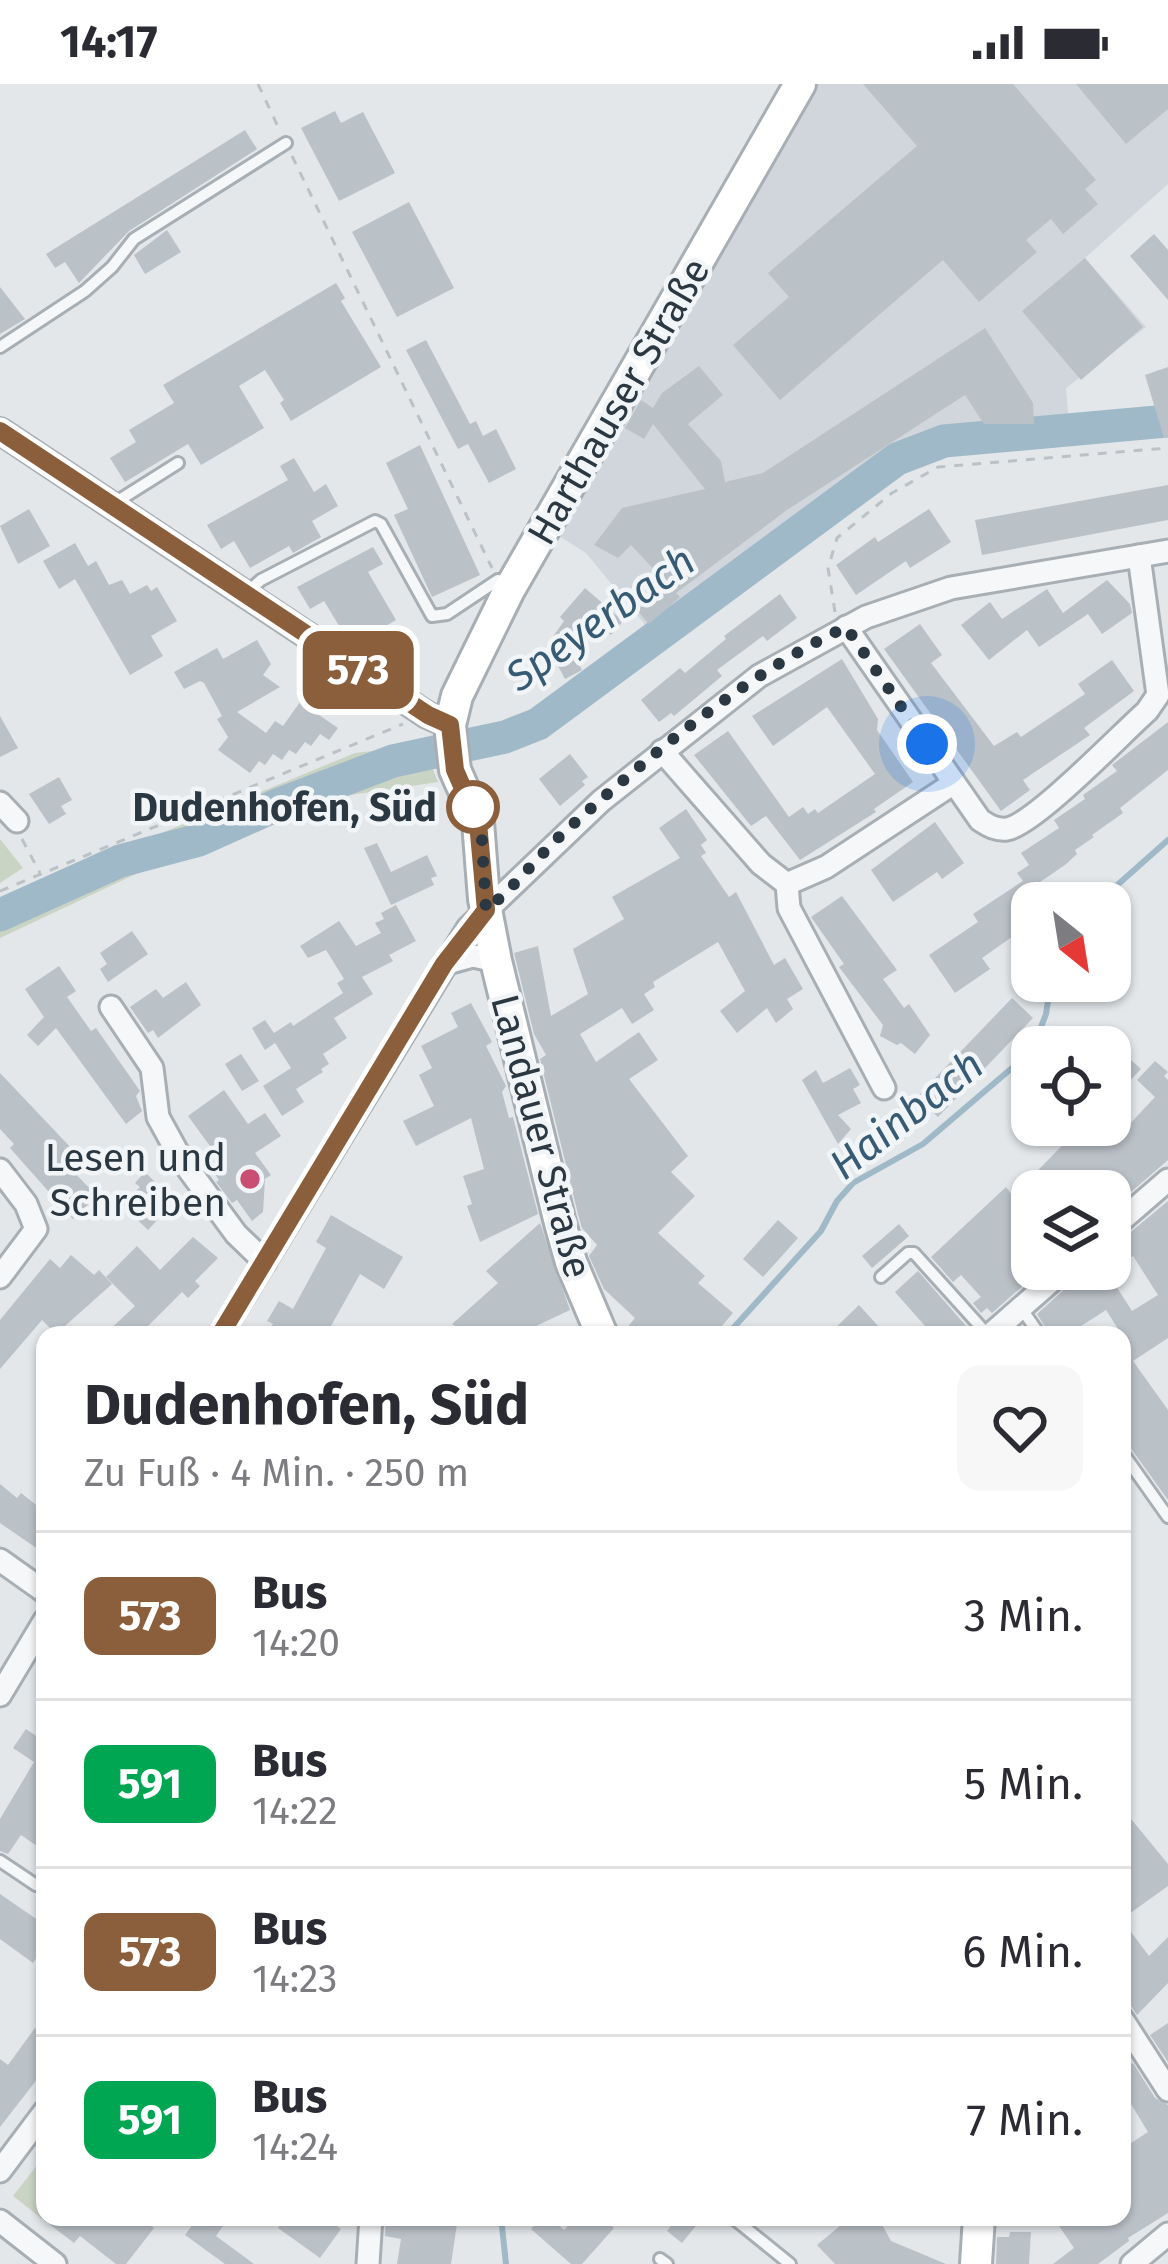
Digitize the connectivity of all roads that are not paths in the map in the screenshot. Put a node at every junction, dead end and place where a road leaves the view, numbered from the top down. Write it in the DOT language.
graph roads {
  1 [pos="800,84"];
  2 [pos="286,143"];
  3 [pos="0,347"];
  4 [pos="0,431"];
  5 [pos="178,464"];
  6 [pos="110,506"];
  7 [pos="1168,551"];
  8 [pos="1139,556"];
  9 [pos="498,580"];
  10 [pos="244,595"];
  11 [pos="846,627"];
  12 [pos="442,726"];
  13 [pos="662,752"];
  14 [pos="954,783"];
  15 [pos="0,802"];
  16 [pos="16,821"];
  17 [pos="787,884"];
  18 [pos="486,910"];
  19 [pos="496,961"];
  20 [pos="444,964"];
  21 [pos="111,1007"];
  22 [pos="884,1088"];
  23 [pos="0,1170"];
  24 [pos="1168,1180"];
  25 [pos="1131,1212"];
  26 [pos="266,1262"];
  27 [pos="881,1276"];
  28 [pos="0,1277"];
  29 [pos="1041,1290"];
  30 [pos="1021,1308"];
  31 [pos="226,1326"];
  32 [pos="598,1326"];
  33 [pos="981,1326"];
  34 [pos="1000,1326"];
  35 [pos="1034,1326"];
  36 [pos="1131,1465"];
  37 [pos="1168,1517"];
  38 [pos="0,1560"];
  39 [pos="36,1586"];
  40 [pos="36,1635"];
  41 [pos="0,1695"];
  42 [pos="0,1861"];
  43 [pos="36,1885"];
  44 [pos="1131,2033"];
  45 [pos="1168,2090"];
  46 [pos="36,2122"];
  47 [pos="0,2171"];
  48 [pos="0,2222"];
  49 [pos="370,2226"];
  50 [pos="743,2226"];
  51 [pos="978,2226"];
  52 [pos="1167,2238"];
  53 [pos="55,2264"];
  54 [pos="368,2264"];
  55 [pos="790,2264"];
  56 [pos="976,2264"];
  57 [pos="1132,2264"];
  1 -- 12 [label="main road, Harthauser Straße"];
  2 -- 3 [label="lane"];
  4 -- 6 [label="street"];
  5 -- 6 [label="lane"];
  6 -- 10 [label="street"];
  7 -- 8 [label="street"];
  8 -- 11 [label="street"];
  8 -- 14 [label="street"];
  9 -- 10 [label="lane"];
  10 -- 12 [label="street"];
  11 -- 13 [label="street"];
  11 -- 14 [label="street"];
  12 -- 18 [label="main road, Landauer Straße"];
  13 -- 17 [label="street"];
  13 -- 18 [label="street"];
  14 -- 17 [label="street"];
  15 -- 16 [label="street"];
  17 -- 22 [label="street"];
  18 -- 19 [label="main road, Landauer Straße"];
  18 -- 20 [label="street"];
  19 -- 20 [label="street"];
  19 -- 32 [label="main road, Landauer Straße"];
  20 -- 26 [label="street"];
  21 -- 26 [label="street"];
  23 -- 28 [label="street"];
  24 -- 25 [label="street"];
  26 -- 31 [label="street"];
  27 -- 33 [label="lane"];
  29 -- 30 [label="street"];
  30 -- 34 [label="street"];
  30 -- 35 [label="lane"];
  36 -- 37 [label="lane"];
  38 -- 39 [label="street"];
  40 -- 41 [label="street"];
  42 -- 43 [label="lane"];
  44 -- 45 [label="street"];
  46 -- 47 [label="street"];
  48 -- 53 [label="street"];
  49 -- 54 [label="street"];
  50 -- 55 [label="lane"];
  51 -- 56 [label="main road"];
  52 -- 57 [label="street"];
}
